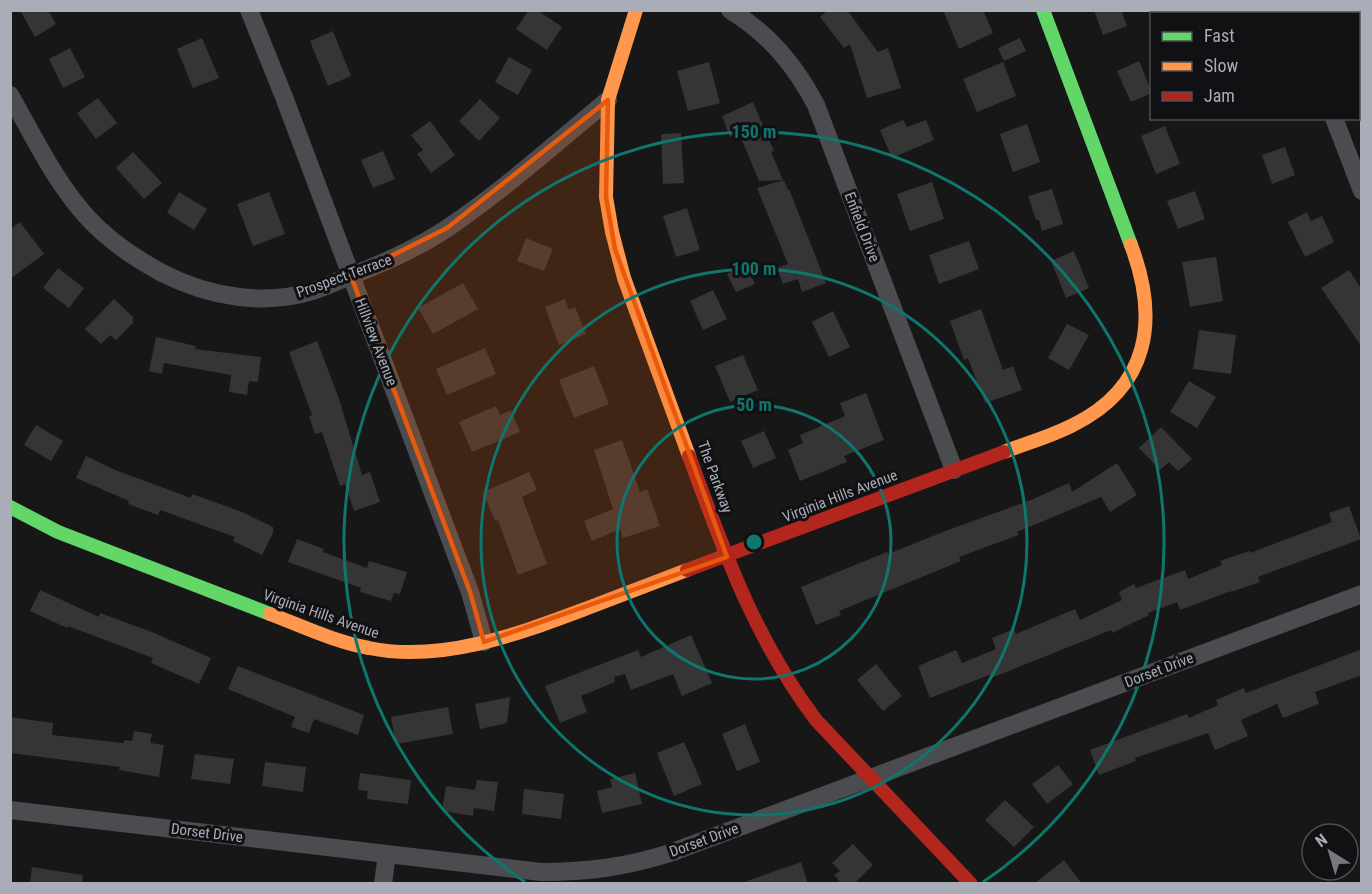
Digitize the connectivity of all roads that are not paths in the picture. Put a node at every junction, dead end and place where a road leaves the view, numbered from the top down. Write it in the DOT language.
graph roads {
  1 [pos="249,10"];
  2 [pos="636,10"];
  3 [pos="730,10"];
  4 [pos="1043,10"];
  5 [pos="10,95"];
  6 [pos="608,100"];
  7 [pos="1335,120"];
  8 [pos="1362,191"];
  9 [pos="351,276"];
  10 [pos="954,470"];
  11 [pos="10,507"];
  12 [pos="727,557"];
  13 [pos="1362,594"];
  14 [pos="484,642"];
  15 [pos="871,778"];
  16 [pos="10,810"];
  17 [pos="387,854"];
  18 [pos="383,884"];
  19 [pos="971,884"];
  1 -- 9 [label="street, Hillview Avenue"];
  2 -- 6 [label="street, The Parkway"];
  3 -- 10 [label="street, Enfield Drive"];
  4 -- 10 [label="street, Virginia Hills Avenue"];
  5 -- 9 [label="street, Prospect Terrace"];
  6 -- 9 [label="street, Prospect Terrace"];
  6 -- 12 [label="street, The Parkway"];
  7 -- 8 [label="street"];
  9 -- 14 [label="street, Hillview Avenue"];
  10 -- 12 [label="street, Virginia Hills Avenue"];
  11 -- 14 [label="street, Virginia Hills Avenue"];
  12 -- 14 [label="street, Virginia Hills Avenue"];
  12 -- 15 [label="street, The Parkway"];
  13 -- 15 [label="street, Dorset Drive"];
  15 -- 17 [label="street, Dorset Drive"];
  15 -- 19 [label="street, The Parkway"];
  16 -- 17 [label="street, Dorset Drive"];
  17 -- 18 [label="street"];
}
